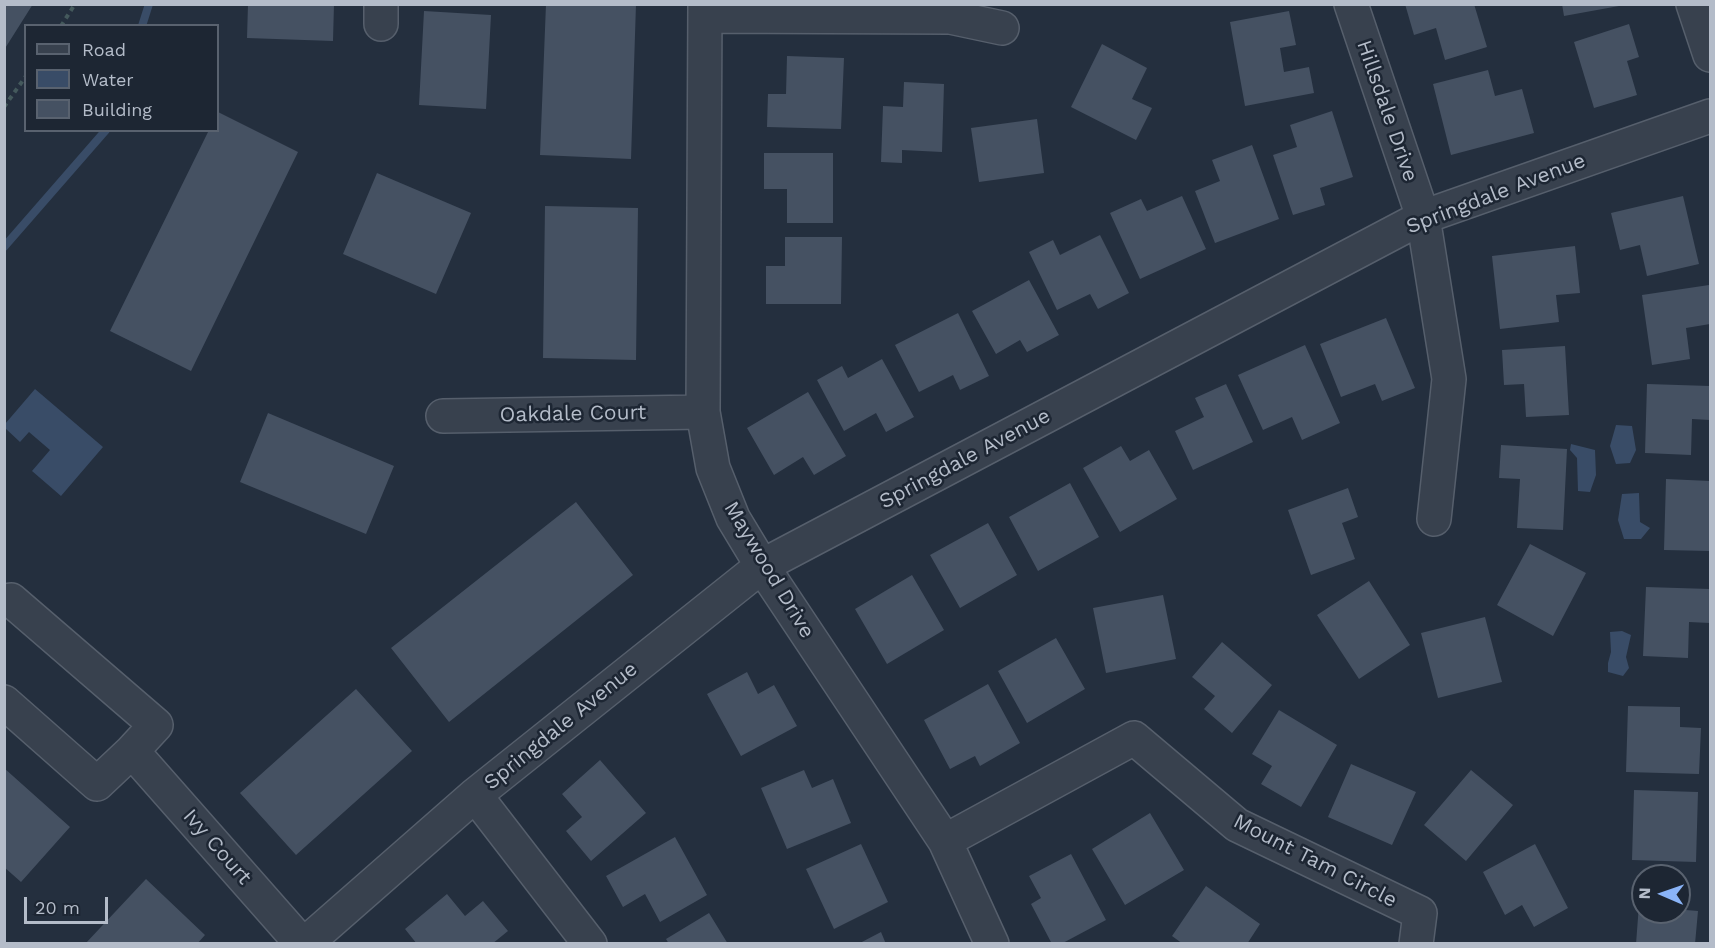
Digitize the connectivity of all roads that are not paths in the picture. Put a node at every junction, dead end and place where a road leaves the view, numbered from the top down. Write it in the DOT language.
graph roads {
  1 [pos="1352,4"];
  2 [pos="1693,4"];
  3 [pos="705,10"];
  4 [pos="1002,28"];
  5 [pos="1710,55"];
  6 [pos="1710,116"];
  7 [pos="1423,217"];
  8 [pos="703,412"];
  9 [pos="443,416"];
  10 [pos="1434,519"];
  11 [pos="762,566"];
  12 [pos="4,601"];
  13 [pos="4,702"];
  14 [pos="132,751"];
  15 [pos="474,795"];
  16 [pos="945,840"];
  17 [pos="303,944"];
  18 [pos="590,944"];
  19 [pos="992,944"];
  20 [pos="1416,944"];
  1 -- 7 [label="street, Hillsdale Drive"];
  2 -- 5 [label="street"];
  3 -- 4 [label="street"];
  3 -- 8 [label="street, Maywood Drive"];
  6 -- 7 [label="street, Springdale Avenue"];
  7 -- 10 [label="street, Hillsdale Drive"];
  7 -- 11 [label="street, Springdale Avenue"];
  8 -- 9 [label="street, Oakdale Court"];
  8 -- 11 [label="street, Maywood Drive"];
  11 -- 15 [label="street, Springdale Avenue"];
  11 -- 16 [label="street, Maywood Drive"];
  12 -- 14 [label="street"];
  13 -- 14 [label="street"];
  14 -- 17 [label="street, Ivy Court"];
  15 -- 17 [label="street, Springdale Avenue"];
  15 -- 18 [label="street"];
  16 -- 19 [label="street, Maywood Drive"];
  16 -- 20 [label="street, Mount Tam Circle"];
}
